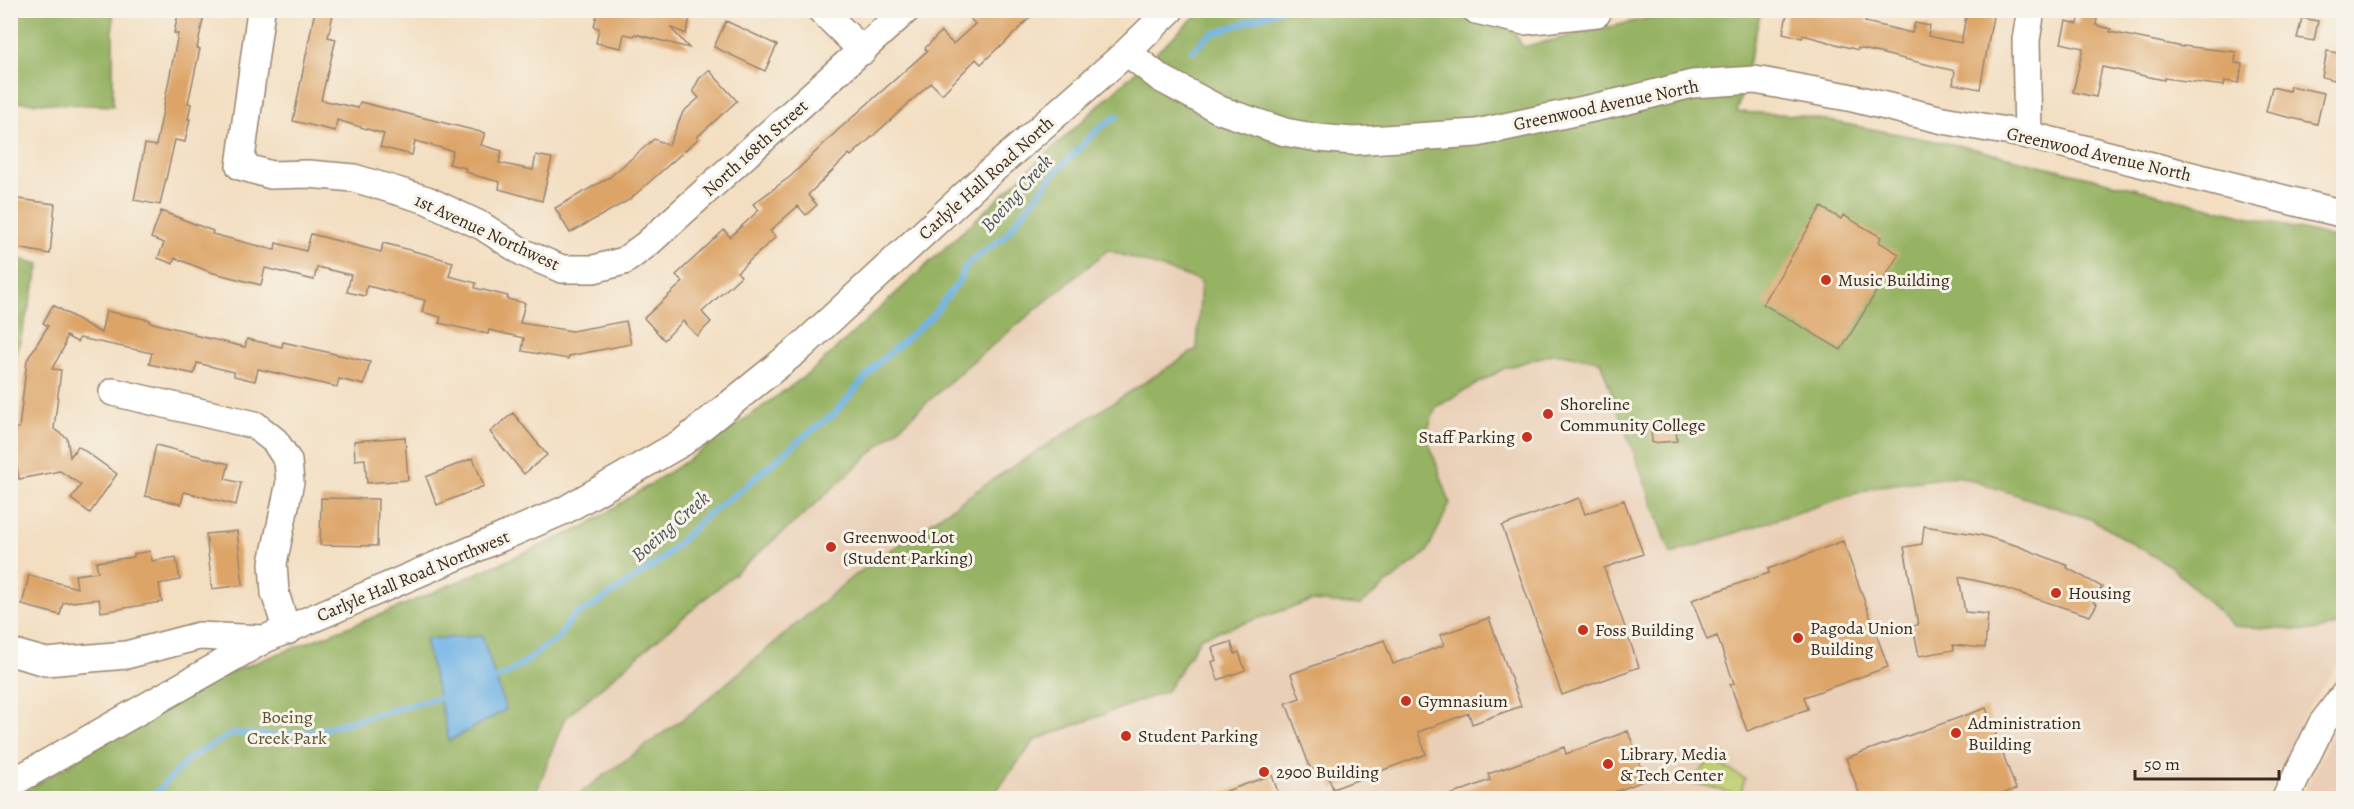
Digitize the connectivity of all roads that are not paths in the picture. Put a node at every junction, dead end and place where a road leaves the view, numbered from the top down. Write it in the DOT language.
graph roads {
  1 [pos="261,10"];
  2 [pos="821,10"];
  3 [pos="906,10"];
  4 [pos="1170,10"];
  5 [pos="1476,10"];
  6 [pos="2031,10"];
  7 [pos="1597,13"];
  8 [pos="863,51"];
  9 [pos="1127,52"];
  10 [pos="2028,135"];
  11 [pos="2343,214"];
  12 [pos="594,269"];
  13 [pos="802,346"];
  14 [pos="113,392"];
  15 [pos="276,635"];
  16 [pos="10,651"];
  17 [pos="2343,695"];
  18 [pos="10,784"];
  19 [pos="2286,798"];
  1 -- 12 [label="street, 1st Avenue Northwest"];
  2 -- 8 [label="street"];
  3 -- 8 [label="street, North 168th Street"];
  4 -- 9 [label="street, Carlyle Hall Road North"];
  5 -- 7 [label="street"];
  6 -- 10 [label="street"];
  8 -- 12 [label="street, North 168th Street"];
  9 -- 10 [label="street, Greenwood Avenue North"];
  9 -- 13 [label="street, Carlyle Hall Road North"];
  10 -- 11 [label="street, Greenwood Avenue North"];
  13 -- 15 [label="street, Carlyle Hall Road Northwest"];
  14 -- 15 [label="street"];
  15 -- 16 [label="street"];
  15 -- 18 [label="street, Carlyle Hall Road Northwest"];
  17 -- 19 [label="street"];
}
